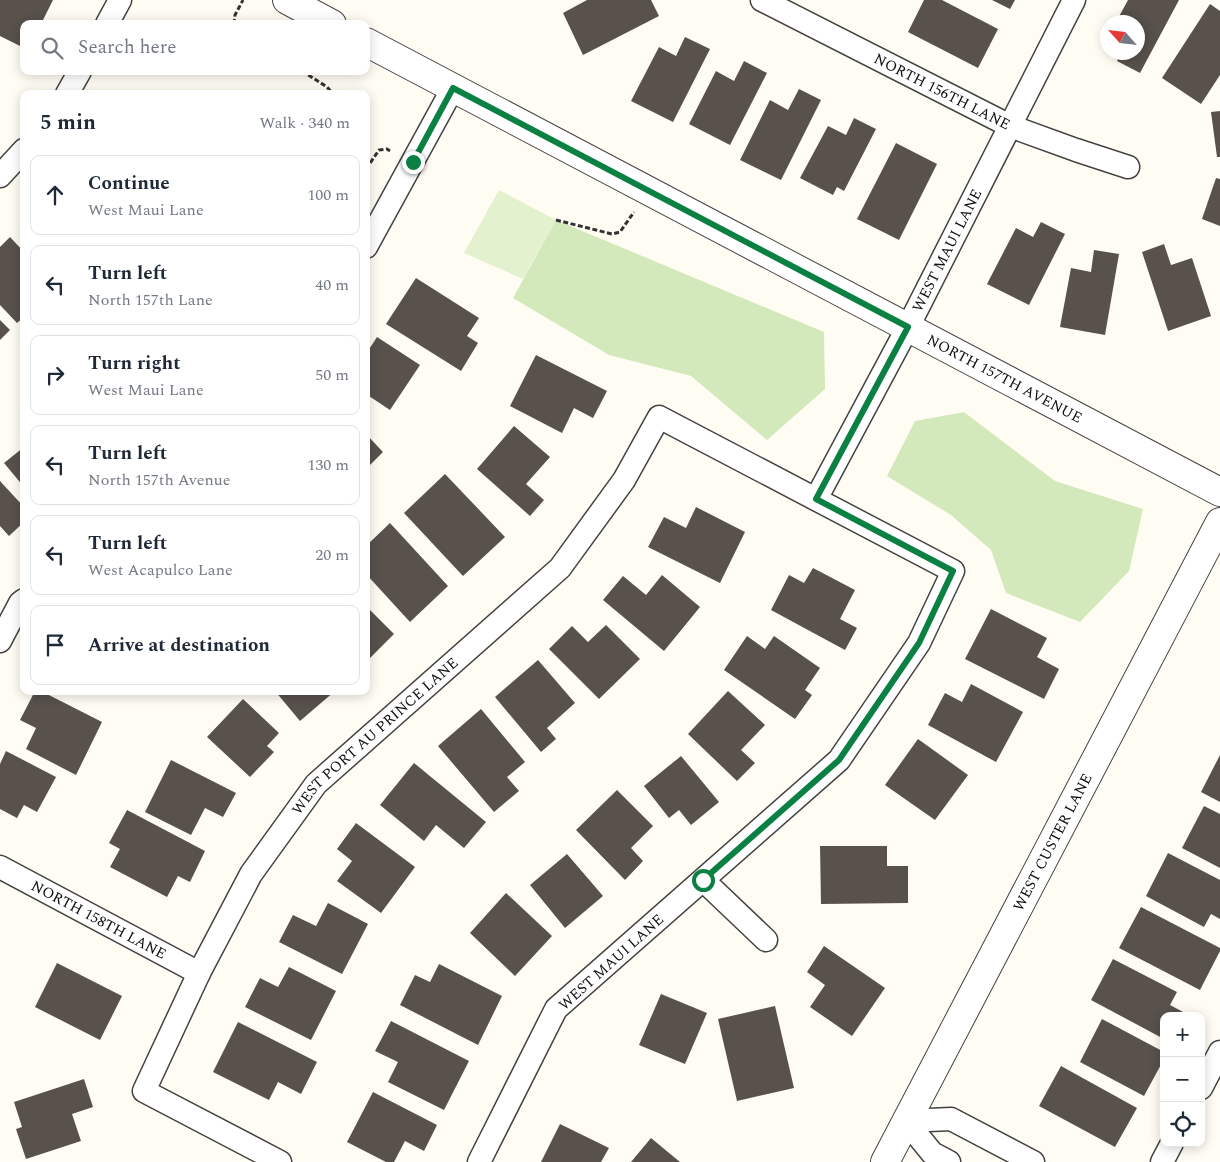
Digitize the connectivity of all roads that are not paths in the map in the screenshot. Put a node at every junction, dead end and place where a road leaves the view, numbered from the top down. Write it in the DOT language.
graph roads {
  1 [pos="120,0"];
  2 [pos="287,0"];
  3 [pos="762,0"];
  4 [pos="1074,0"];
  5 [pos="109,20"];
  6 [pos="324,20"];
  7 [pos="370,44"];
  8 [pos="78,75"];
  9 [pos="453,88"];
  10 [pos="69,90"];
  11 [pos="1010,126"];
  12 [pos="20,154"];
  13 [pos="1128,167"];
  14 [pos="1,171"];
  15 [pos="370,241"];
  16 [pos="908,327"];
  17 [pos="1220,492"];
  18 [pos="816,499"];
  19 [pos="1220,522"];
  20 [pos="20,603"];
  21 [pos="0,641"];
  22 [pos="0,867"];
  23 [pos="703,880"];
  24 [pos="766,940"];
  25 [pos="199,973"];
  26 [pos="1220,1052"];
  27 [pos="1205,1080"];
  28 [pos="906,1121"];
  29 [pos="1170,1147"];
  30 [pos="280,1162"];
  31 [pos="479,1162"];
  32 [pos="885,1162"];
  33 [pos="950,1162"];
  34 [pos="1033,1162"];
  35 [pos="1162,1162"];
  1 -- 5 [label="street"];
  2 -- 6 [label="street"];
  3 -- 11 [label="street, NORTH 156TH LANE"];
  4 -- 11 [label="street, WEST MAUI LANE"];
  7 -- 9 [label="street, NORTH 157TH AVENUE"];
  8 -- 10 [label="street"];
  9 -- 15 [label="street"];
  9 -- 16 [label="street, NORTH 157TH AVENUE"];
  11 -- 13 [label="street, NORTH 156TH LANE"];
  11 -- 16 [label="street, WEST MAUI LANE"];
  12 -- 14 [label="street"];
  16 -- 17 [label="street, NORTH 157TH AVENUE"];
  16 -- 18 [label="street, WEST MAUI LANE"];
  18 -- 23 [label="street, WEST MAUI LANE"];
  18 -- 25 [label="street, WEST PORT AU PRINCE LANE"];
  19 -- 28 [label="street, WEST CUSTER LANE"];
  20 -- 21 [label="street"];
  22 -- 25 [label="street, NORTH 158TH LANE"];
  23 -- 24 [label="street"];
  23 -- 31 [label="street, WEST MAUI LANE"];
  25 -- 30 [label="street, WEST PORT AU PRINCE LANE"];
  26 -- 27 [label="street"];
  28 -- 32 [label="street, WEST CUSTER LANE"];
  28 -- 33 [label="street"];
  28 -- 34 [label="street"];
  29 -- 35 [label="street"];
}
